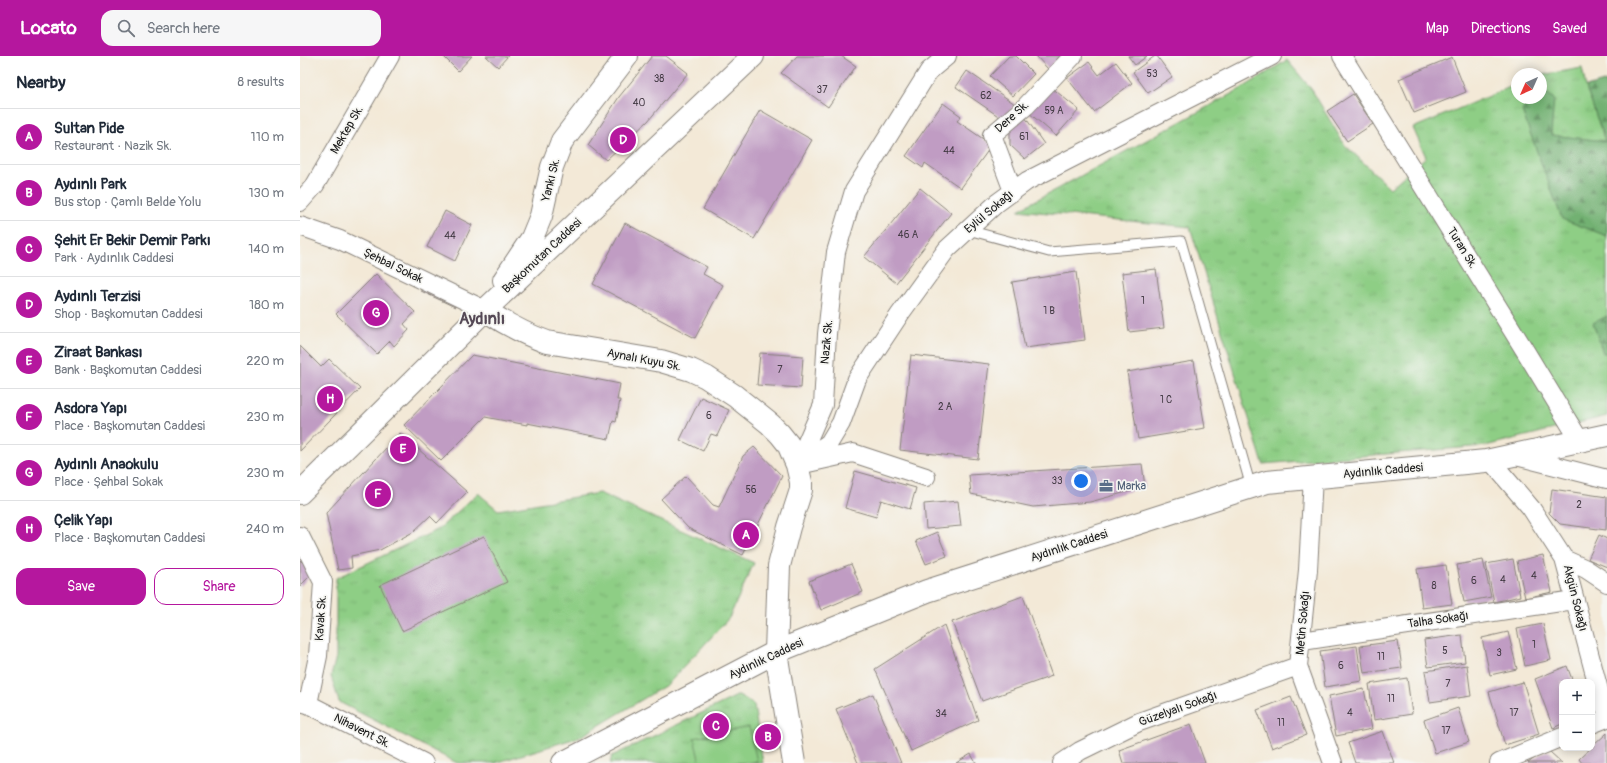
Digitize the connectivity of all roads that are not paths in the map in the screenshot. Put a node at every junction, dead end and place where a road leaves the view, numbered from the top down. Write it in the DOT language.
graph roads {
  1 [pos="390,56"];
  2 [pos="626,56"];
  3 [pos="753,56"];
  4 [pos="947,56"];
  5 [pos="1073,56"];
  6 [pos="1272,56"];
  7 [pos="1342,56"];
  8 [pos="1013,191"];
  9 [pos="300,202"];
  10 [pos="300,226"];
  11 [pos="968,230"];
  12 [pos="485,310"];
  13 [pos="1607,435"];
  14 [pos="1580,441"];
  15 [pos="1511,455"];
  16 [pos="1490,460"];
  17 [pos="797,465"];
  18 [pos="926,477"];
  19 [pos="1313,477"];
  20 [pos="1607,479"];
  21 [pos="1251,487"];
  22 [pos="300,492"];
  23 [pos="300,536"];
  24 [pos="1564,559"];
  25 [pos="1607,583"];
  26 [pos="1574,600"];
  27 [pos="1302,641"];
  28 [pos="776,652"];
  29 [pos="1298,666"];
  30 [pos="304,703"];
  31 [pos="1607,710"];
  32 [pos="1607,718"];
  33 [pos="1595,723"];
  34 [pos="1559,738"];
  35 [pos="424,763"];
  36 [pos="563,763"];
  37 [pos="794,763"];
  38 [pos="1062,763"];
  39 [pos="1333,763"];
  40 [pos="1499,763"];
  1 -- 9 [label="street, Mektep Sk."];
  2 -- 12 [label="street, Yankı Sk."];
  3 -- 12 [label="street, Başkomutan Caddesi"];
  4 -- 17 [label="street, Nazik Sk."];
  5 -- 8 [label="street, Dere Sk."];
  6 -- 8 [label="street, Eylül Sokağı"];
  7 -- 14 [label="street, Turan Sk."];
  8 -- 11 [label="street, Eylül Sokağı"];
  10 -- 12 [label="street, Şehbal Sokak"];
  11 -- 17 [label="street, Eylül Sokağı"];
  11 -- 21 [label="lane"];
  12 -- 17 [label="street, Aynalı Kuyu Sk."];
  12 -- 22 [label="street, Başkomutan Caddesi"];
  13 -- 14 [label="street, Aydınlık Caddesi"];
  14 -- 15 [label="street, Aydınlık Caddesi"];
  15 -- 16 [label="street, Aydınlık Caddesi"];
  15 -- 20 [label="street"];
  16 -- 19 [label="street, Aydınlık Caddesi"];
  16 -- 24 [label="street, Akgün Sokağı"];
  17 -- 18 [label="street"];
  17 -- 28 [label="street"];
  19 -- 21 [label="street, Aydınlık Caddesi"];
  19 -- 27 [label="street, Metin Sokağı"];
  21 -- 28 [label="street, Aydınlık Caddesi"];
  23 -- 30 [label="street, Kavak Sk."];
  24 -- 25 [label="street"];
  24 -- 26 [label="street, Akgün Sokağı"];
  26 -- 27 [label="street, Talha Sokağı"];
  26 -- 31 [label="street, Akgün Sokağı"];
  27 -- 29 [label="street, Metin Sokağı"];
  28 -- 36 [label="street, Aydınlık Caddesi"];
  28 -- 37 [label="street"];
  29 -- 38 [label="street, Güzelyalı Sokağı"];
  29 -- 39 [label="street, Metin Sokağı"];
  30 -- 35 [label="street, Nihavent Sk."];
  32 -- 33 [label="street"];
  34 -- 40 [label="street"];
}
